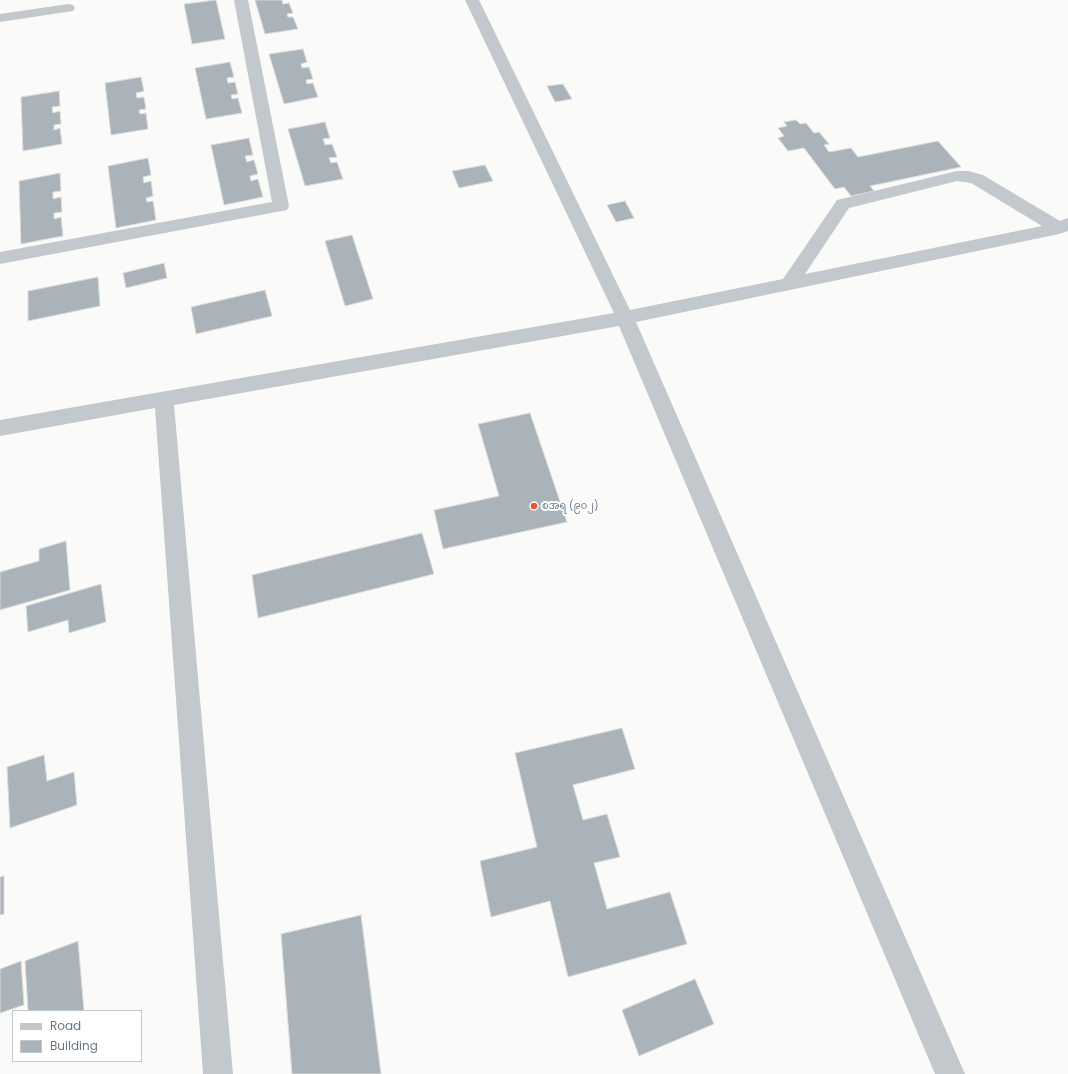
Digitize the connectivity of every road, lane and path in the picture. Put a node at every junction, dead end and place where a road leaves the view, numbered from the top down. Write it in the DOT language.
graph roads {
  1 [pos="241,0"];
  2 [pos="472,0"];
  3 [pos="68,8"];
  4 [pos="0,18"];
  5 [pos="1063,226"];
  6 [pos="0,258"];
  7 [pos="789,284"];
  8 [pos="625,318"];
  9 [pos="164,399"];
  10 [pos="0,428"];
  11 [pos="218,1074"];
  12 [pos="950,1074"];
  1 -- 6 [label="lane"];
  2 -- 8 [label="lane"];
  3 -- 4 [label="lane"];
  5 -- 7 [label="lane"];
  5 -- 7 [label="lane"];
  7 -- 8 [label="lane"];
  8 -- 9 [label="lane"];
  8 -- 12 [label="lane"];
  9 -- 10 [label="lane"];
  9 -- 11 [label="lane"];
}
